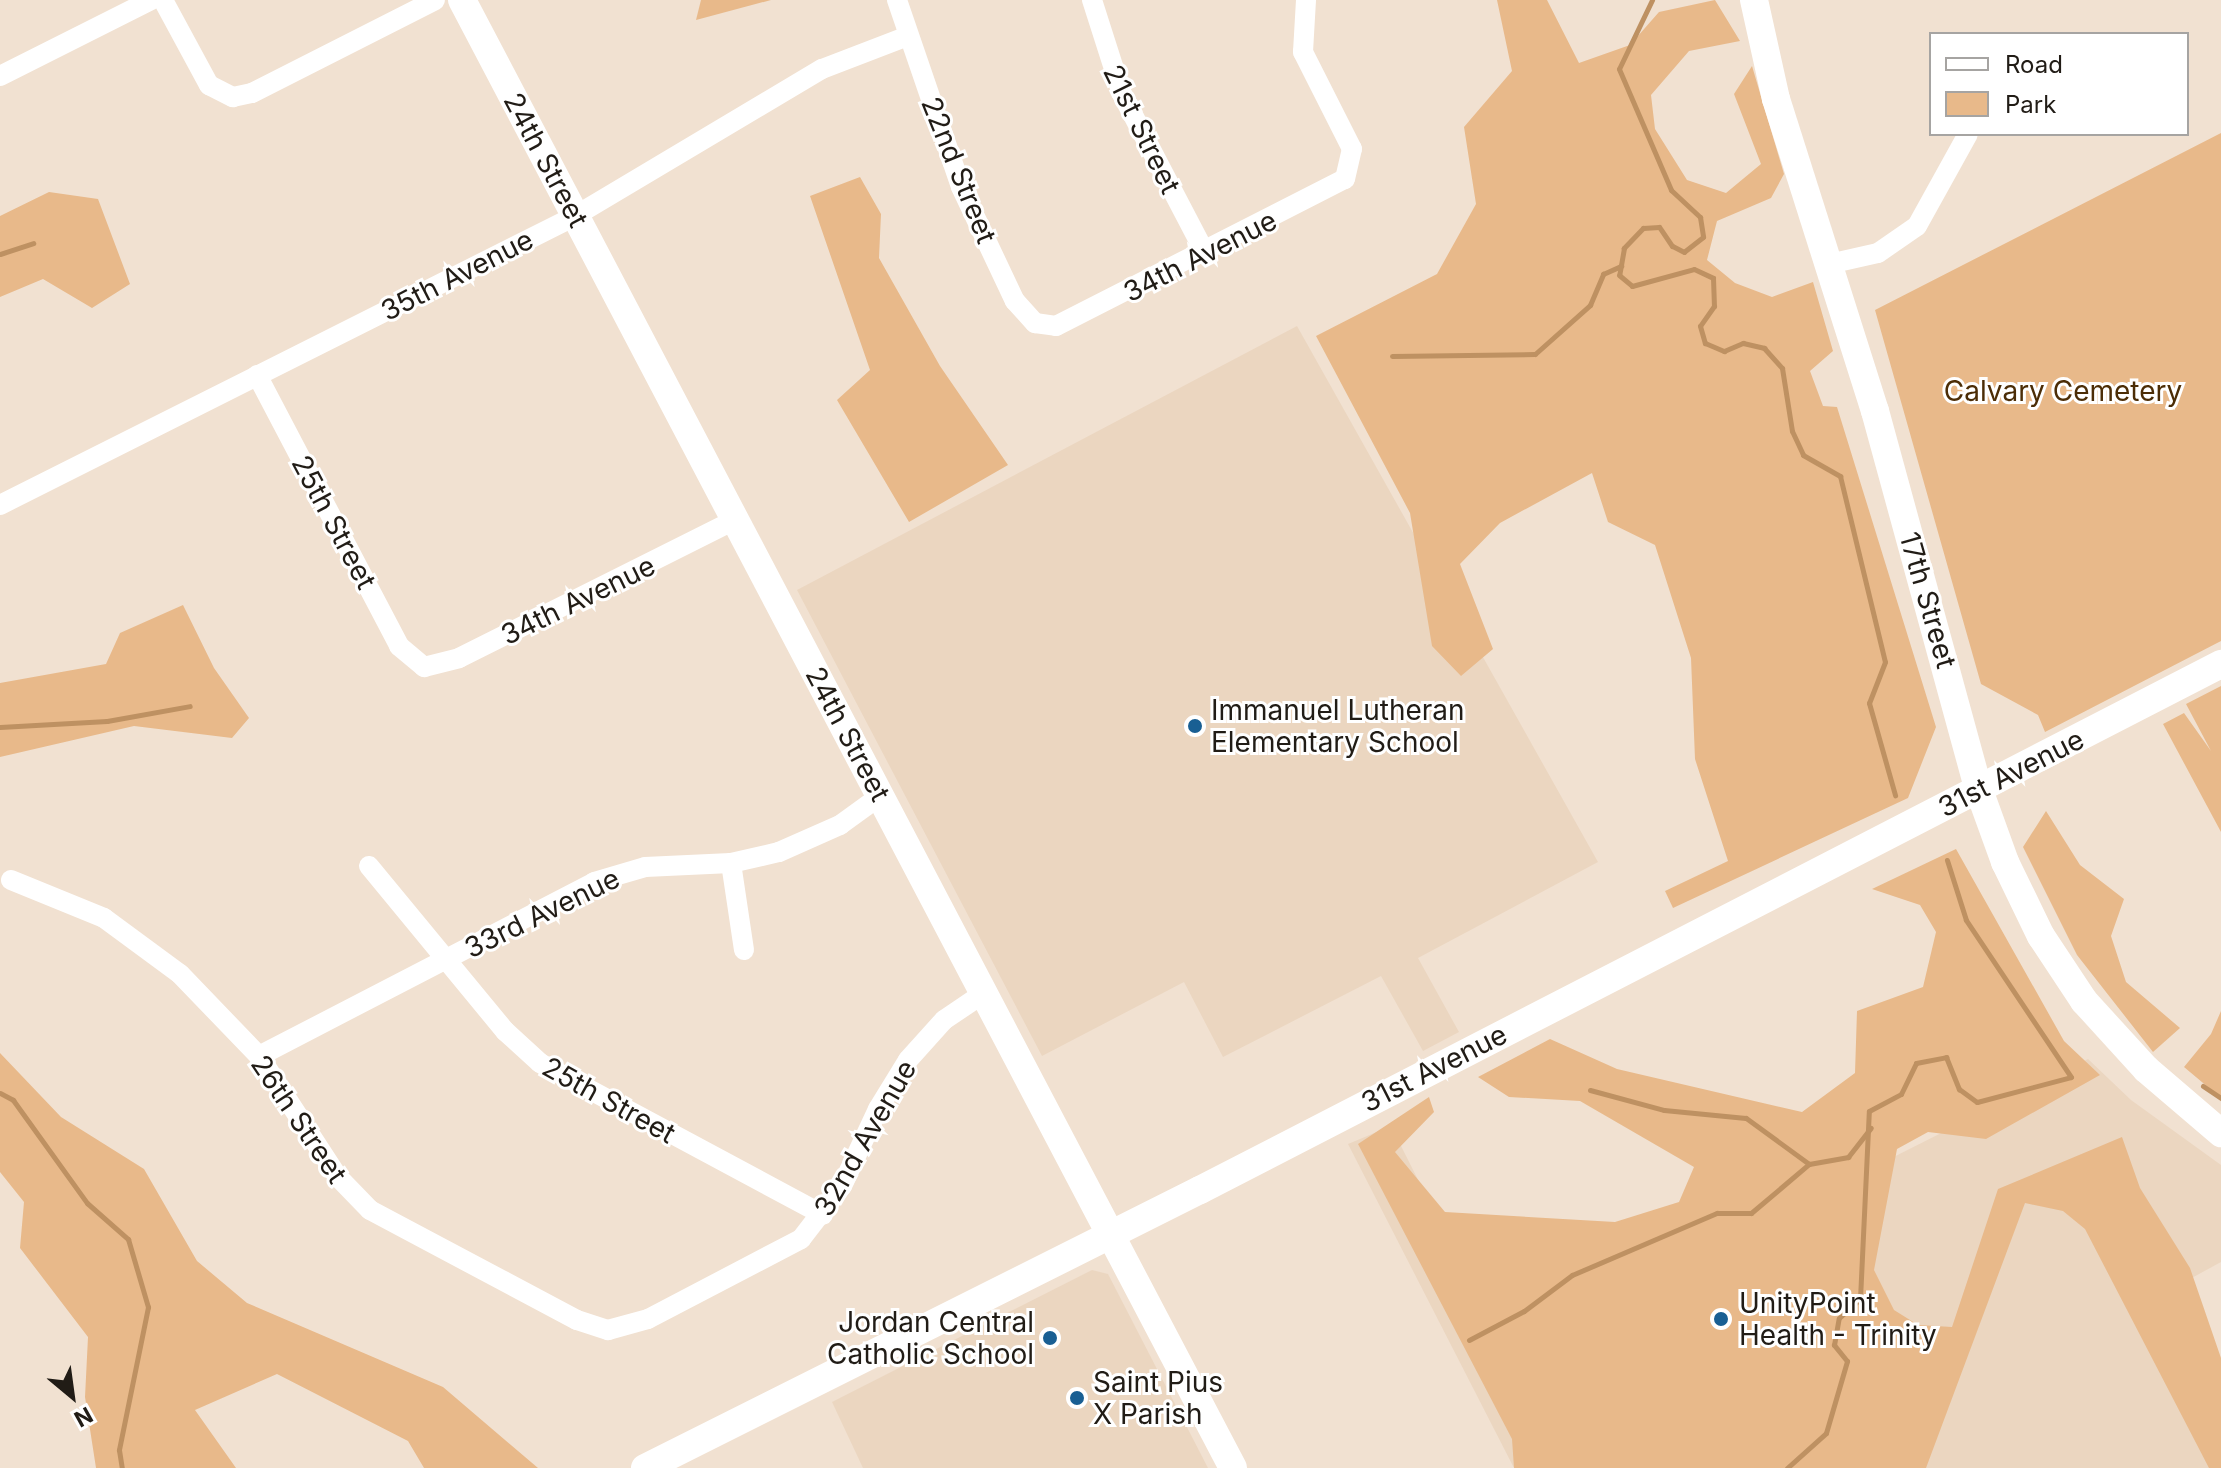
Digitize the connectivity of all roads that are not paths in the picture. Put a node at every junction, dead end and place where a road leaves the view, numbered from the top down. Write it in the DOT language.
graph roads {
  1 [pos="151,0"];
  2 [pos="163,0"];
  3 [pos="435,0"];
  4 [pos="462,0"];
  5 [pos="897,0"];
  6 [pos="1092,0"];
  7 [pos="1306,0"];
  8 [pos="1754,0"];
  9 [pos="908,36"];
  10 [pos="0,76"];
  11 [pos="1967,136"];
  12 [pos="575,216"];
  13 [pos="1205,253"];
  14 [pos="1829,264"];
  15 [pos="1043,326"];
  16 [pos="257,375"];
  17 [pos="0,505"];
  18 [pos="735,520"];
  19 [pos="2221,664"];
  20 [pos="417,665"];
  21 [pos="1979,790"];
  22 [pos="880,796"];
  23 [pos="731,863"];
  24 [pos="369,866"];
  25 [pos="11,880"];
  26 [pos="744,950"];
  27 [pos="446,959"];
  28 [pos="984,993"];
  29 [pos="259,1056"];
  30 [pos="2221,1133"];
  31 [pos="823,1215"];
  32 [pos="1110,1234"];
  33 [pos="608,1330"];
  34 [pos="645,1468"];
  35 [pos="1233,1468"];
  1 -- 10 [label="street"];
  2 -- 3 [label="street"];
  4 -- 12 [label="street, 24th Street"];
  5 -- 9 [label="street, 22nd Street"];
  6 -- 13 [label="street, 21st Street"];
  7 -- 13 [label="street, 34th Avenue"];
  8 -- 14 [label="street, 17th Street"];
  9 -- 12 [label="street, 35th Avenue"];
  9 -- 15 [label="street, 22nd Street"];
  11 -- 14 [label="street"];
  12 -- 16 [label="street, 35th Avenue"];
  12 -- 18 [label="street, 24th Street"];
  13 -- 15 [label="street, 34th Avenue"];
  14 -- 21 [label="street, 17th Street"];
  16 -- 17 [label="street, 35th Avenue"];
  16 -- 20 [label="street, 25th Street"];
  18 -- 20 [label="street, 34th Avenue"];
  18 -- 22 [label="street, 24th Street"];
  19 -- 21 [label="street, 31st Avenue"];
  21 -- 30 [label="street, 17th Street"];
  21 -- 32 [label="street, 31st Avenue"];
  22 -- 23 [label="street, 33rd Avenue"];
  22 -- 28 [label="street, 24th Street"];
  23 -- 26 [label="street"];
  23 -- 27 [label="street, 33rd Avenue"];
  24 -- 27 [label="street, 25th Street"];
  25 -- 29 [label="street, 26th Street"];
  27 -- 29 [label="street, 33rd Avenue"];
  27 -- 31 [label="street, 25th Street"];
  28 -- 31 [label="street, 32nd Avenue"];
  28 -- 32 [label="street, 24th Street"];
  29 -- 33 [label="street, 26th Street"];
  31 -- 33 [label="street, 32nd Avenue"];
  32 -- 34 [label="street, 31st Avenue"];
  32 -- 35 [label="street, 24th Street"];
}
